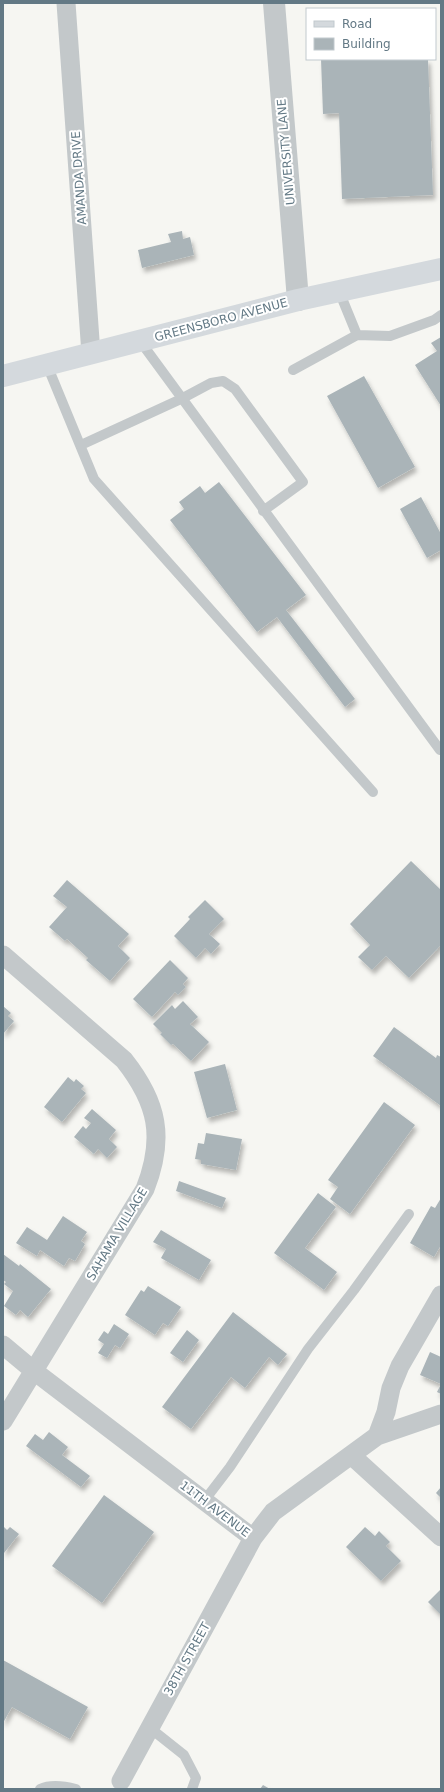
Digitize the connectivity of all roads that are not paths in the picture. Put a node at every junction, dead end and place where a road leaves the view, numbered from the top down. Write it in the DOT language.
graph roads {
  1 [pos="66,3"];
  2 [pos="274,3"];
  3 [pos="441,269"];
  4 [pos="339,291"];
  5 [pos="298,300"];
  6 [pos="441,315"];
  7 [pos="357,335"];
  8 [pos="140,341"];
  9 [pos="91,354"];
  10 [pos="47,365"];
  11 [pos="293,370"];
  12 [pos="3,376"];
  13 [pos="181,399"];
  14 [pos="81,446"];
  15 [pos="263,511"];
  16 [pos="440,750"];
  17 [pos="373,792"];
  18 [pos="3,955"];
  19 [pos="408,1214"];
  20 [pos="441,1295"];
  21 [pos="3,1345"];
  22 [pos="34,1371"];
  23 [pos="441,1414"];
  24 [pos="3,1421"];
  25 [pos="377,1436"];
  26 [pos="350,1455"];
  27 [pos="204,1501"];
  28 [pos="441,1537"];
  29 [pos="253,1538"];
  30 [pos="150,1728"];
  31 [pos="120,1785"];
  32 [pos="40,1789"];
  33 [pos="76,1789"];
  34 [pos="192,1789"];
  1 -- 9 [label="street, AMANDA DRIVE"];
  2 -- 5 [label="street, UNIVERSITY LANE"];
  3 -- 4 [label="main road, GREENSBORO AVENUE"];
  4 -- 5 [label="main road, GREENSBORO AVENUE"];
  4 -- 7 [label="lane"];
  5 -- 8 [label="main road, GREENSBORO AVENUE"];
  6 -- 7 [label="lane"];
  7 -- 11 [label="lane"];
  8 -- 9 [label="main road, GREENSBORO AVENUE"];
  8 -- 13 [label="lane"];
  9 -- 10 [label="main road, GREENSBORO AVENUE"];
  10 -- 12 [label="main road, GREENSBORO AVENUE"];
  10 -- 14 [label="lane"];
  13 -- 14 [label="lane"];
  13 -- 15 [label="lane"];
  13 -- 15 [label="lane"];
  14 -- 17 [label="lane"];
  15 -- 16 [label="lane"];
  18 -- 22 [label="street, SAHAMA VILLAGE"];
  19 -- 27 [label="lane"];
  20 -- 25 [label="street"];
  21 -- 22 [label="street"];
  22 -- 24 [label="street, SAHAMA VILLAGE"];
  22 -- 27 [label="street, 11TH AVENUE"];
  23 -- 25 [label="street, 11TH AVENUE"];
  25 -- 26 [label="street, 11TH AVENUE"];
  26 -- 28 [label="street"];
  26 -- 29 [label="street, 11TH AVENUE"];
  27 -- 29 [label="street, 11TH AVENUE"];
  29 -- 30 [label="street, 38TH STREET"];
  30 -- 31 [label="street, 38TH STREET"];
  30 -- 34 [label="lane"];
  32 -- 33 [label="lane"];
}
